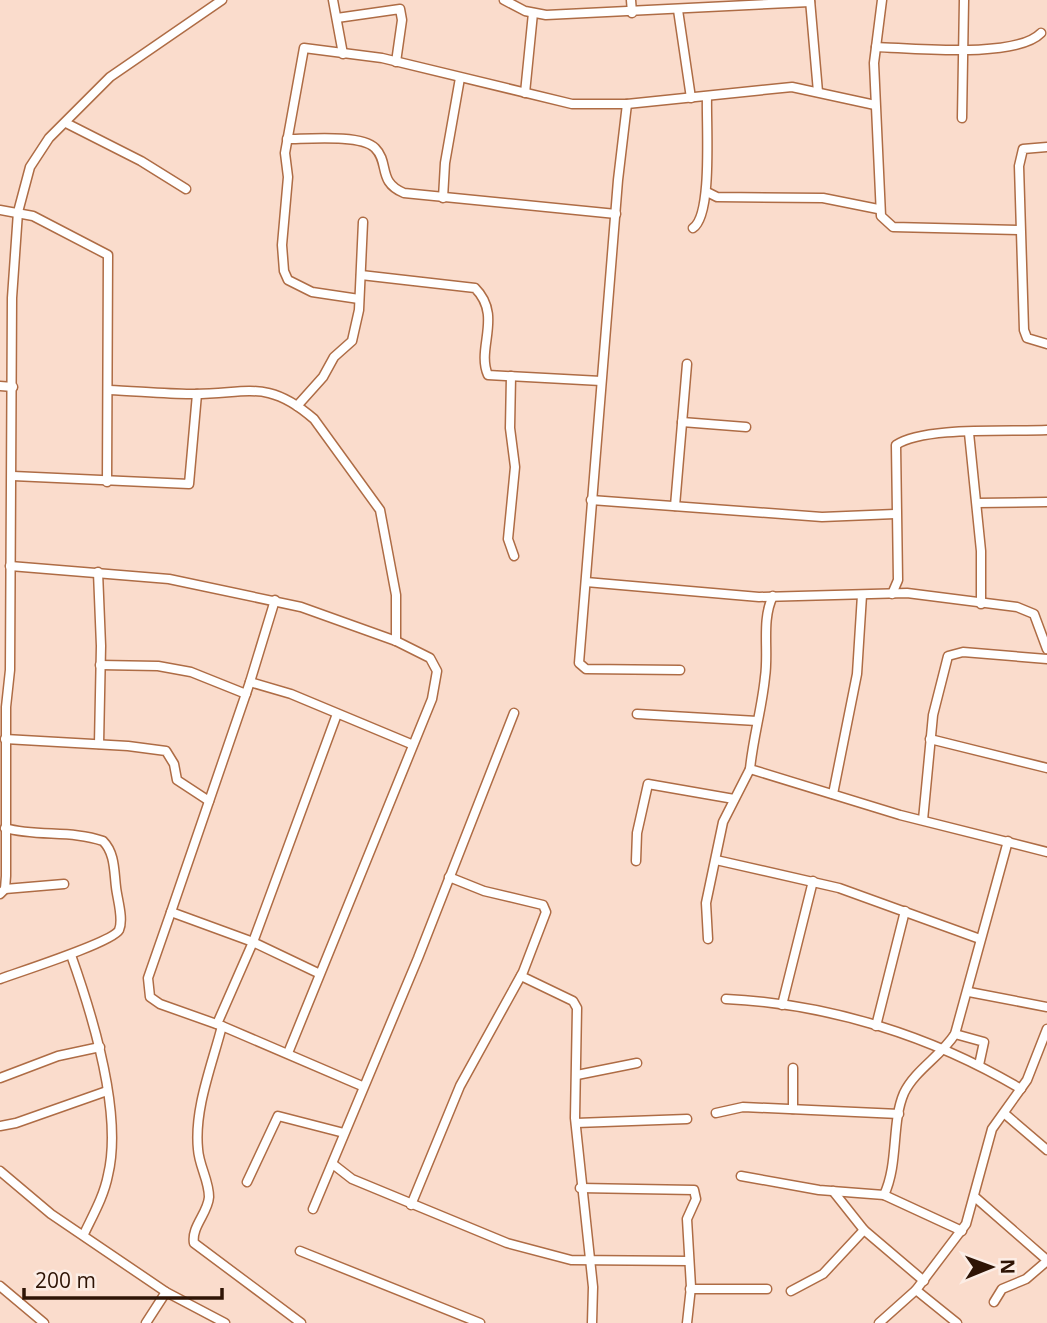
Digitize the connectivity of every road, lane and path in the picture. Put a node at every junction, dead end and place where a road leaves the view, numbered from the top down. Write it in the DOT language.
graph roads {
  1 [pos="222,0"];
  2 [pos="333,0"];
  3 [pos="505,0"];
  4 [pos="631,0"];
  5 [pos="882,0"];
  6 [pos="964,0"];
  7 [pos="810,1"];
  8 [pos="515,3"];
  9 [pos="722,3"];
  10 [pos="678,10"];
  11 [pos="533,13"];
  12 [pos="632,13"];
  13 [pos="337,18"];
  14 [pos="1041,33"];
  15 [pos="876,47"];
  16 [pos="961,50"];
  17 [pos="343,54"];
  18 [pos="396,62"];
  19 [pos="460,78"];
  20 [pos="818,92"];
  21 [pos="525,93"];
  22 [pos="707,97"];
  23 [pos="691,98"];
  24 [pos="627,104"];
  25 [pos="874,105"];
  26 [pos="961,118"];
  27 [pos="66,123"];
  28 [pos="287,139"];
  29 [pos="1047,146"];
  30 [pos="186,189"];
  31 [pos="707,192"];
  32 [pos="443,198"];
  33 [pos="0,209"];
  34 [pos="878,209"];
  35 [pos="18,212"];
  36 [pos="616,214"];
  37 [pos="363,222"];
  38 [pos="694,228"];
  39 [pos="1020,230"];
  40 [pos="361,275"];
  41 [pos="0,298"];
  42 [pos="12,298"];
  43 [pos="359,299"];
  44 [pos="1047,344"];
  45 [pos="687,364"];
  46 [pos="511,376"];
  47 [pos="601,381"];
  48 [pos="0,386"];
  49 [pos="13,387"];
  50 [pos="109,390"];
  51 [pos="197,394"];
  52 [pos="297,406"];
  53 [pos="682,422"];
  54 [pos="746,427"];
  55 [pos="1047,430"];
  56 [pos="969,433"];
  57 [pos="13,476"];
  58 [pos="107,482"];
  59 [pos="591,500"];
  60 [pos="1047,502"];
  61 [pos="977,503"];
  62 [pos="675,506"];
  63 [pos="895,514"];
  64 [pos="514,556"];
  65 [pos="10,566"];
  66 [pos="98,572"];
  67 [pos="898,580"];
  68 [pos="586,582"];
  69 [pos="906,593"];
  70 [pos="892,594"];
  71 [pos="862,595"];
  72 [pos="773,596"];
  73 [pos="759,597"];
  74 [pos="275,600"];
  75 [pos="981,604"];
  76 [pos="766,610"];
  77 [pos="396,641"];
  78 [pos="1047,649"];
  79 [pos="0,656"];
  80 [pos="10,656"];
  81 [pos="1047,659"];
  82 [pos="100,665"];
  83 [pos="680,670"];
  84 [pos="250,682"];
  85 [pos="246,694"];
  86 [pos="514,713"];
  87 [pos="638,713"];
  88 [pos="337,714"];
  89 [pos="757,721"];
  90 [pos="5,739"];
  91 [pos="930,739"];
  92 [pos="99,744"];
  93 [pos="411,744"];
  94 [pos="3,753"];
  95 [pos="1047,768"];
  96 [pos="750,769"];
  97 [pos="834,794"];
  98 [pos="3,798"];
  99 [pos="734,799"];
  100 [pos="209,801"];
  101 [pos="923,820"];
  102 [pos="5,828"];
  103 [pos="1009,841"];
  104 [pos="1047,852"];
  105 [pos="716,860"];
  106 [pos="636,861"];
  107 [pos="449,877"];
  108 [pos="813,881"];
  109 [pos="64,884"];
  110 [pos="2,891"];
  111 [pos="905,911"];
  112 [pos="171,912"];
  113 [pos="708,939"];
  114 [pos="980,939"];
  115 [pos="253,942"];
  116 [pos="71,956"];
  117 [pos="318,973"];
  118 [pos="521,976"];
  119 [pos="0,979"];
  120 [pos="969,992"];
  121 [pos="726,999"];
  122 [pos="782,1005"];
  123 [pos="1047,1007"];
  124 [pos="219,1025"];
  125 [pos="876,1026"];
  126 [pos="1047,1029"];
  127 [pos="955,1034"];
  128 [pos="100,1047"];
  129 [pos="946,1048"];
  130 [pos="288,1053"];
  131 [pos="637,1063"];
  132 [pos="979,1065"];
  133 [pos="793,1068"];
  134 [pos="577,1075"];
  135 [pos="0,1078"];
  136 [pos="362,1086"];
  137 [pos="1021,1090"];
  138 [pos="107,1091"];
  139 [pos="793,1109"];
  140 [pos="716,1113"];
  141 [pos="1005,1114"];
  142 [pos="900,1115"];
  143 [pos="687,1119"];
  144 [pos="576,1123"];
  145 [pos="0,1126"];
  146 [pos="344,1133"];
  147 [pos="1047,1150"];
  148 [pos="334,1165"];
  149 [pos="1,1173"];
  150 [pos="741,1176"];
  151 [pos="247,1182"];
  152 [pos="580,1188"];
  153 [pos="833,1191"];
  154 [pos="884,1195"];
  155 [pos="976,1198"];
  156 [pos="411,1205"];
  157 [pos="313,1209"];
  158 [pos="864,1230"];
  159 [pos="962,1231"];
  160 [pos="84,1234"];
  161 [pos="300,1251"];
  162 [pos="590,1259"];
  163 [pos="1047,1260"];
  164 [pos="689,1261"];
  165 [pos="924,1281"];
  166 [pos="0,1286"];
  167 [pos="691,1289"];
  168 [pos="767,1289"];
  169 [pos="916,1290"];
  170 [pos="791,1291"];
  171 [pos="166,1292"];
  172 [pos="994,1302"];
  173 [pos="44,1323"];
  174 [pos="146,1323"];
  175 [pos="225,1323"];
  176 [pos="301,1323"];
  177 [pos="480,1323"];
  178 [pos="592,1323"];
  179 [pos="687,1323"];
  180 [pos="879,1323"];
  181 [pos="957,1323"];
  1 -- 27 [label="street"];
  2 -- 13 [label="street"];
  3 -- 8 [label="street"];
  4 -- 12 [label="street"];
  5 -- 15 [label="street"];
  6 -- 16 [label="street"];
  7 -- 9 [label="street"];
  7 -- 20 [label="street"];
  8 -- 11 [label="street"];
  9 -- 10 [label="street"];
  10 -- 12 [label="street"];
  10 -- 23 [label="street"];
  11 -- 12 [label="street"];
  11 -- 21 [label="street"];
  13 -- 17 [label="street"];
  13 -- 18 [label="street"];
  14 -- 16 [label="street"];
  15 -- 16 [label="street"];
  15 -- 25 [label="street"];
  16 -- 26 [label="street"];
  17 -- 18 [label="street"];
  17 -- 28 [label="street"];
  18 -- 19 [label="street"];
  19 -- 21 [label="street"];
  19 -- 32 [label="street"];
  20 -- 22 [label="street"];
  20 -- 25 [label="street"];
  21 -- 24 [label="street"];
  22 -- 23 [label="street"];
  22 -- 31 [label="street"];
  23 -- 24 [label="street"];
  24 -- 36 [label="street"];
  25 -- 34 [label="street"];
  27 -- 30 [label="street"];
  27 -- 35 [label="street"];
  28 -- 32 [label="street"];
  28 -- 43 [label="street"];
  29 -- 39 [label="street"];
  31 -- 34 [label="street"];
  31 -- 38 [label="street"];
  32 -- 36 [label="street"];
  33 -- 35 [label="street"];
  34 -- 39 [label="street"];
  35 -- 42 [label="street"];
  35 -- 50 [label="street"];
  36 -- 47 [label="street"];
  37 -- 40 [label="street"];
  39 -- 44 [label="street"];
  40 -- 43 [label="street"];
  40 -- 46 [label="street"];
  41 -- 42 [label="street"];
  42 -- 49 [label="street"];
  43 -- 52 [label="street"];
  45 -- 53 [label="street"];
  46 -- 47 [label="street"];
  46 -- 64 [label="street"];
  47 -- 59 [label="street"];
  48 -- 49 [label="street"];
  49 -- 57 [label="street"];
  50 -- 51 [label="street"];
  50 -- 58 [label="street"];
  51 -- 52 [label="street"];
  51 -- 58 [label="street"];
  52 -- 77 [label="street"];
  53 -- 54 [label="street"];
  53 -- 62 [label="street"];
  55 -- 56 [label="street"];
  56 -- 61 [label="street"];
  56 -- 63 [label="street"];
  57 -- 58 [label="street"];
  57 -- 65 [label="street"];
  59 -- 62 [label="street"];
  59 -- 68 [label="street"];
  60 -- 61 [label="street"];
  61 -- 75 [label="street"];
  62 -- 63 [label="street"];
  63 -- 67 [label="street"];
  65 -- 66 [label="street"];
  65 -- 80 [label="street"];
  66 -- 74 [label="street"];
  66 -- 82 [label="street"];
  67 -- 69 [label="street"];
  67 -- 70 [label="street"];
  68 -- 73 [label="street"];
  68 -- 83 [label="street"];
  69 -- 70 [label="street"];
  69 -- 75 [label="street"];
  70 -- 71 [label="street"];
  71 -- 72 [label="street"];
  71 -- 97 [label="street"];
  72 -- 73 [label="street"];
  72 -- 76 [label="street"];
  73 -- 76 [label="street"];
  74 -- 77 [label="street"];
  74 -- 84 [label="street"];
  75 -- 78 [label="street"];
  76 -- 89 [label="street"];
  77 -- 93 [label="street"];
  79 -- 80 [label="street"];
  80 -- 90 [label="street"];
  81 -- 91 [label="street"];
  82 -- 85 [label="street"];
  82 -- 92 [label="street"];
  84 -- 85 [label="street"];
  84 -- 88 [label="street"];
  85 -- 100 [label="street"];
  86 -- 107 [label="street"];
  87 -- 89 [label="street"];
  88 -- 93 [label="street"];
  88 -- 115 [label="street"];
  89 -- 96 [label="street"];
  90 -- 92 [label="street"];
  90 -- 94 [label="street"];
  91 -- 95 [label="street"];
  91 -- 101 [label="street"];
  92 -- 100 [label="street"];
  93 -- 117 [label="street"];
  94 -- 98 [label="street"];
  96 -- 97 [label="street"];
  96 -- 99 [label="street"];
  97 -- 101 [label="street"];
  98 -- 102 [label="street"];
  99 -- 105 [label="street"];
  99 -- 106 [label="street"];
  100 -- 112 [label="street"];
  101 -- 103 [label="street"];
  102 -- 110 [label="street"];
  102 -- 116 [label="street"];
  103 -- 104 [label="street"];
  103 -- 114 [label="street"];
  105 -- 108 [label="street"];
  105 -- 113 [label="street"];
  107 -- 118 [label="street"];
  107 -- 136 [label="street"];
  108 -- 111 [label="street"];
  108 -- 122 [label="street"];
  109 -- 110 [label="street"];
  111 -- 114 [label="street"];
  111 -- 125 [label="street"];
  112 -- 115 [label="street"];
  112 -- 124 [label="street"];
  114 -- 120 [label="street"];
  115 -- 117 [label="street"];
  115 -- 124 [label="street"];
  116 -- 119 [label="street"];
  116 -- 128 [label="street"];
  117 -- 130 [label="street"];
  118 -- 134 [label="street"];
  118 -- 156 [label="street"];
  120 -- 123 [label="street"];
  120 -- 127 [label="street"];
  121 -- 122 [label="street"];
  122 -- 125 [label="street"];
  124 -- 130 [label="street"];
  124 -- 176 [label="street"];
  125 -- 129 [label="street"];
  126 -- 137 [label="street"];
  127 -- 129 [label="street"];
  127 -- 132 [label="street"];
  128 -- 135 [label="street"];
  128 -- 138 [label="street"];
  129 -- 132 [label="street"];
  129 -- 142 [label="street"];
  130 -- 136 [label="street"];
  131 -- 134 [label="street"];
  132 -- 137 [label="street"];
  133 -- 139 [label="street"];
  134 -- 144 [label="street"];
  136 -- 146 [label="street"];
  137 -- 141 [label="street"];
  138 -- 145 [label="street"];
  138 -- 160 [label="street"];
  139 -- 140 [label="street"];
  139 -- 142 [label="street"];
  141 -- 147 [label="street"];
  141 -- 155 [label="street"];
  142 -- 154 [label="street"];
  143 -- 144 [label="street"];
  144 -- 152 [label="street"];
  146 -- 148 [label="street"];
  146 -- 151 [label="street"];
  148 -- 156 [label="street"];
  148 -- 157 [label="street"];
  149 -- 160 [label="street"];
  150 -- 153 [label="street"];
  152 -- 162 [label="street"];
  152 -- 164 [label="street"];
  153 -- 154 [label="street"];
  153 -- 158 [label="street"];
  154 -- 159 [label="street"];
  155 -- 159 [label="street"];
  155 -- 163 [label="street"];
  156 -- 162 [label="street"];
  158 -- 165 [label="street"];
  158 -- 170 [label="street"];
  159 -- 165 [label="street"];
  160 -- 171 [label="street"];
  161 -- 177 [label="street"];
  162 -- 164 [label="street"];
  162 -- 178 [label="street"];
  163 -- 172 [label="street"];
  164 -- 167 [label="street"];
  165 -- 169 [label="street"];
  166 -- 173 [label="street"];
  167 -- 168 [label="street"];
  167 -- 179 [label="street"];
  169 -- 180 [label="street"];
  169 -- 181 [label="street"];
  171 -- 174 [label="street"];
  171 -- 175 [label="street"];
}
